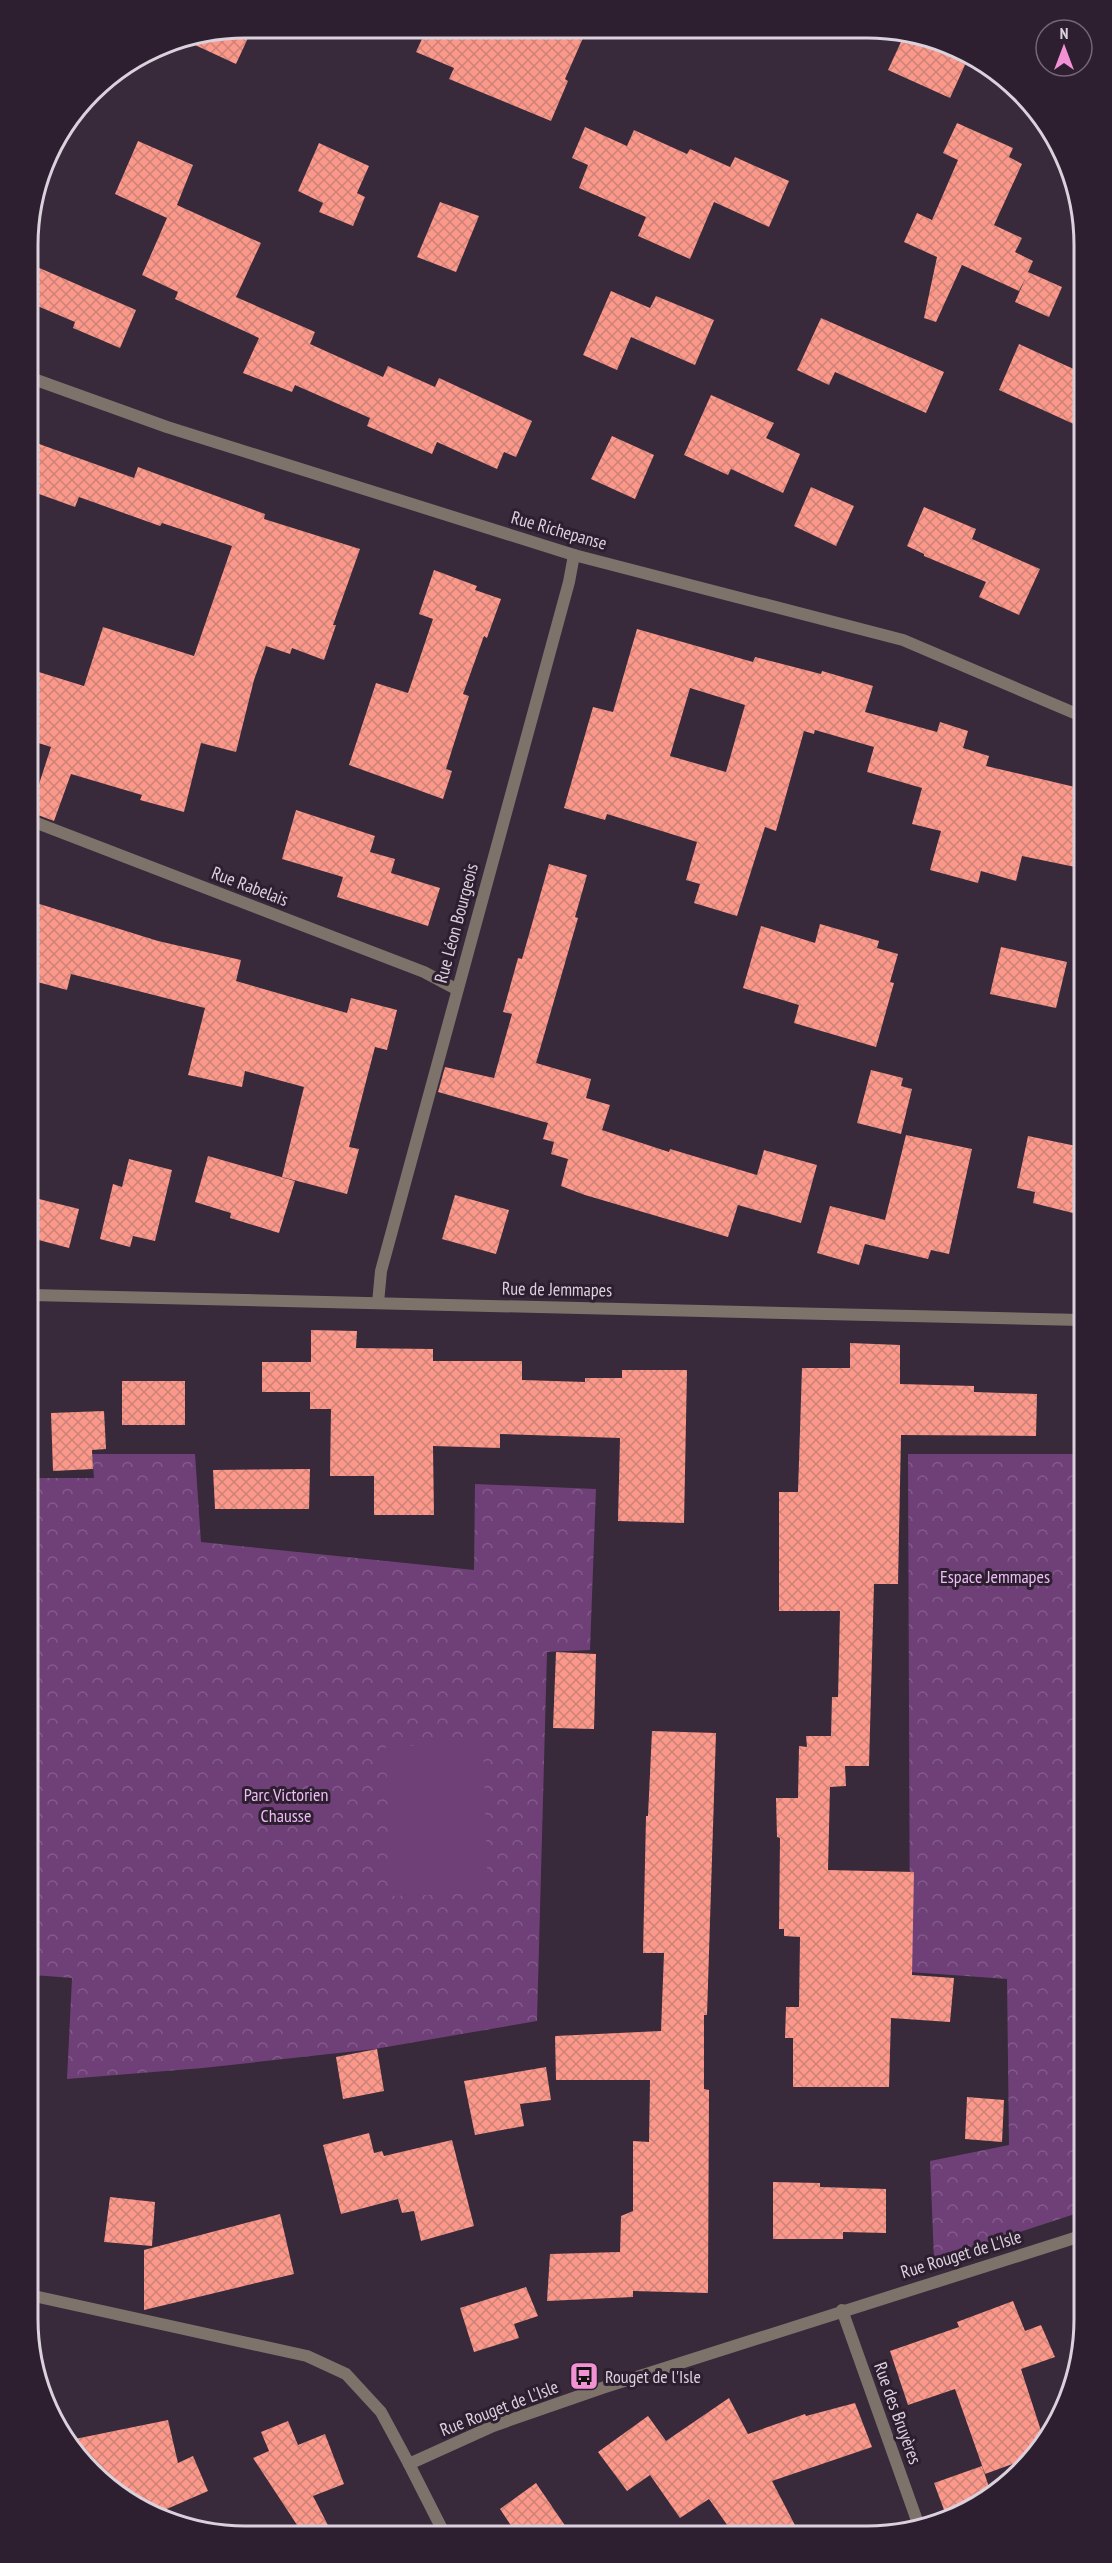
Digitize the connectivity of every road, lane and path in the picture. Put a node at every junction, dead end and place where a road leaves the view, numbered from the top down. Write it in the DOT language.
graph roads {
  1 [pos="38,381"];
  2 [pos="574,555"];
  3 [pos="1074,713"];
  4 [pos="38,823"];
  5 [pos="456,989"];
  6 [pos="38,1295"];
  7 [pos="378,1303"];
  8 [pos="1074,1320"];
  9 [pos="1074,2238"];
  10 [pos="38,2297"];
  11 [pos="842,2310"];
  12 [pos="409,2464"];
  13 [pos="916,2519"];
  14 [pos="440,2526"];
  1 -- 2 [label="street, Rue Richepanse"];
  2 -- 3 [label="street, Rue Richepanse"];
  2 -- 5 [label="street, Rue Léon Bourgeois"];
  4 -- 5 [label="street, Rue Rabelais"];
  5 -- 7 [label="street, Rue Léon Bourgeois"];
  6 -- 7 [label="street, Rue de Jemmapes"];
  7 -- 8 [label="street, Rue de Jemmapes"];
  9 -- 11 [label="street, Rue Rouget de L'Isle"];
  10 -- 12 [label="street"];
  11 -- 12 [label="street, Rue Rouget de L'Isle"];
  11 -- 13 [label="street, Rue des Bruyères"];
  12 -- 14 [label="street"];
}
